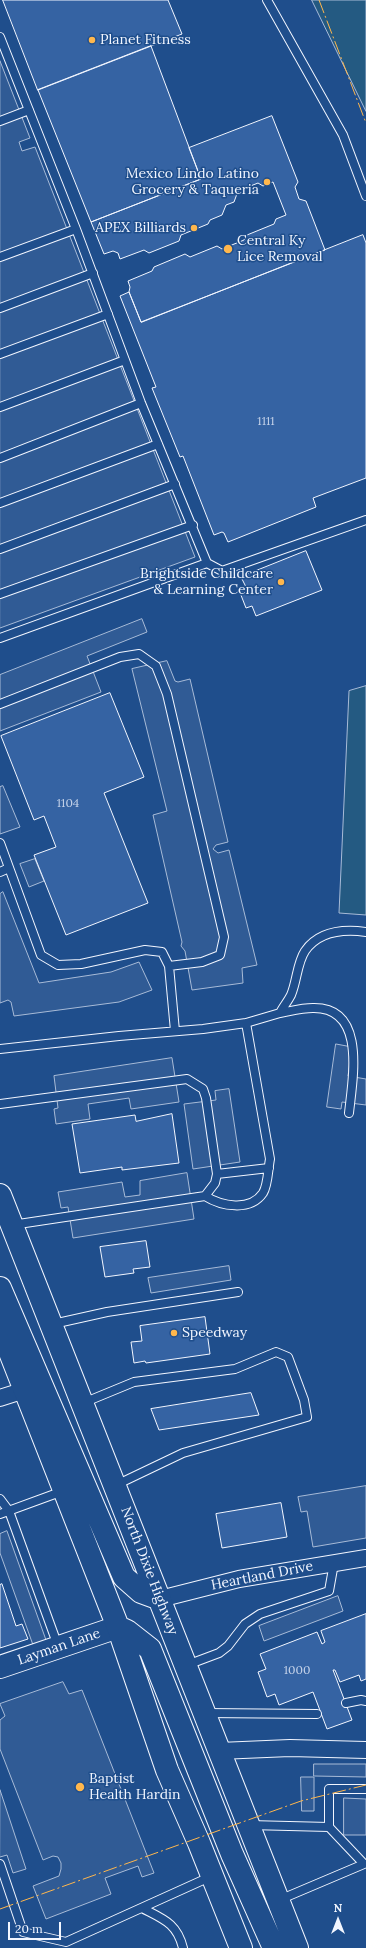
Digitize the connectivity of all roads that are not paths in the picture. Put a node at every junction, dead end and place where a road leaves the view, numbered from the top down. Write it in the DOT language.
graph roads {
  1 [pos="267,0"];
  2 [pos="0,37"];
  3 [pos="29,110"];
  4 [pos="0,121"];
  5 [pos="366,196"];
  6 [pos="76,229"];
  7 [pos="0,257"];
  8 [pos="93,273"];
  9 [pos="0,308"];
  10 [pos="108,314"];
  11 [pos="0,354"];
  12 [pos="125,360"];
  13 [pos="141,404"];
  14 [pos="0,407"];
  15 [pos="158,444"];
  16 [pos="0,458"];
  17 [pos="175,484"];
  18 [pos="0,503"];
  19 [pos="366,520"];
  20 [pos="193,525"];
  21 [pos="0,549"];
  22 [pos="207,563"];
  23 [pos="0,594"];
  24 [pos="0,638"];
  25 [pos="0,704"];
  26 [pos="0,843"];
  27 [pos="9,868"];
  28 [pos="0,872"];
  29 [pos="366,932"];
  30 [pos="170,966"];
  31 [pos="280,1013"];
  32 [pos="246,1023"];
  33 [pos="175,1031"];
  34 [pos="0,1049"];
  35 [pos="0,1104"];
  36 [pos="349,1113"];
  37 [pos="268,1168"];
  38 [pos="217,1174"];
  39 [pos="205,1196"];
  40 [pos="1,1200"];
  41 [pos="12,1225"];
  42 [pos="0,1288"];
  43 [pos="238,1292"];
  44 [pos="52,1325"];
  45 [pos="0,1328"];
  46 [pos="25,1390"];
  47 [pos="0,1398"];
  48 [pos="83,1403"];
  49 [pos="115,1485"];
  50 [pos="64,1491"];
  51 [pos="0,1499"];
  52 [pos="9,1511"];
  53 [pos="0,1514"];
  54 [pos="366,1558"];
  55 [pos="334,1563"];
  56 [pos="160,1599"];
  57 [pos="118,1627"];
  58 [pos="59,1647"];
  59 [pos="186,1665"];
  60 [pos="0,1667"];
  61 [pos="366,1701"];
  62 [pos="346,1703"];
  63 [pos="204,1713"];
  64 [pos="317,1714"];
  65 [pos="366,1750"];
  66 [pos="219,1751"];
  67 [pos="366,1789"];
  68 [pos="248,1825"];
  69 [pos="329,1827"];
  70 [pos="0,1864"];
  71 [pos="365,1867"];
  72 [pos="213,1876"];
  73 [pos="278,1900"];
  74 [pos="142,1908"];
  75 [pos="69,1945"];
  76 [pos="184,1948"];
  77 [pos="241,1948"];
  78 [pos="274,1948"];
  79 [pos="297,1948"];
  1 -- 5 [label="lane"];
  2 -- 3 [label="lane"];
  3 -- 4 [label="lane"];
  3 -- 6 [label="lane"];
  6 -- 7 [label="lane"];
  6 -- 8 [label="lane"];
  8 -- 9 [label="lane"];
  8 -- 10 [label="lane"];
  10 -- 11 [label="lane"];
  10 -- 12 [label="lane"];
  12 -- 13 [label="lane"];
  12 -- 14 [label="lane"];
  13 -- 15 [label="lane"];
  13 -- 16 [label="lane"];
  15 -- 17 [label="lane"];
  15 -- 18 [label="lane"];
  17 -- 20 [label="lane"];
  17 -- 21 [label="lane"];
  19 -- 22 [label="lane"];
  20 -- 22 [label="lane"];
  20 -- 23 [label="lane"];
  22 -- 24 [label="lane"];
  25 -- 30 [label="lane"];
  26 -- 27 [label="lane"];
  27 -- 28 [label="lane"];
  27 -- 30 [label="lane"];
  29 -- 31 [label="lane"];
  30 -- 33 [label="lane"];
  31 -- 32 [label="lane"];
  31 -- 36 [label="lane"];
  32 -- 33 [label="lane"];
  32 -- 37 [label="lane"];
  33 -- 34 [label="lane"];
  35 -- 38 [label="lane"];
  37 -- 38 [label="lane"];
  37 -- 39 [label="lane"];
  38 -- 39 [label="lane"];
  39 -- 41 [label="lane"];
  40 -- 41 [label="main road, North Dixie Highway"];
  41 -- 44 [label="main road, North Dixie Highway"];
  42 -- 56 [label="main road"];
  43 -- 44 [label="lane"];
  44 -- 48 [label="main road, North Dixie Highway"];
  45 -- 46 [label="main road"];
  46 -- 47 [label="street"];
  46 -- 50 [label="main road"];
  48 -- 49 [label="main road, North Dixie Highway"];
  48 -- 49 [label="lane"];
  49 -- 56 [label="main road, North Dixie Highway"];
  50 -- 52 [label="lane"];
  50 -- 57 [label="main road"];
  51 -- 52 [label="lane"];
  52 -- 53 [label="lane"];
  52 -- 58 [label="lane"];
  54 -- 55 [label="street, Heartland Drive"];
  55 -- 56 [label="street, Heartland Drive"];
  55 -- 59 [label="lane"];
  56 -- 59 [label="main road, North Dixie Highway"];
  57 -- 58 [label="main road, Layman Lane"];
  57 -- 72 [label="main road"];
  57 -- 78 [label="main road"];
  58 -- 60 [label="main road, Layman Lane"];
  59 -- 63 [label="main road, North Dixie Highway"];
  61 -- 62 [label="lane"];
  63 -- 64 [label="lane"];
  63 -- 66 [label="main road, North Dixie Highway"];
  65 -- 66 [label="street"];
  66 -- 68 [label="main road, North Dixie Highway"];
  67 -- 69 [label="lane"];
  68 -- 69 [label="lane"];
  68 -- 73 [label="main road, North Dixie Highway"];
  69 -- 71 [label="lane"];
  70 -- 75 [label="lane"];
  71 -- 73 [label="lane"];
  72 -- 74 [label="lane"];
  72 -- 77 [label="main road"];
  73 -- 79 [label="main road, North Dixie Highway"];
  74 -- 75 [label="lane"];
  74 -- 76 [label="lane"];
}
